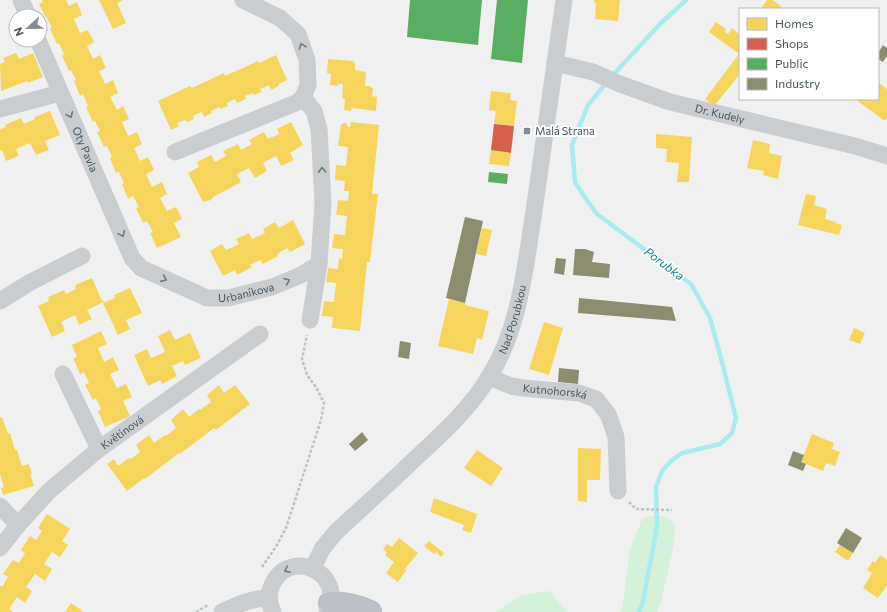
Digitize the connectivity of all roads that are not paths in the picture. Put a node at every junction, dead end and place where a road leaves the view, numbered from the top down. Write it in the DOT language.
graph roads {
  1 [pos="243,0"];
  2 [pos="564,0"];
  3 [pos="41,48"];
  4 [pos="555,63"];
  5 [pos="60,93"];
  6 [pos="303,97"];
  7 [pos="0,109"];
  8 [pos="175,152"];
  9 [pos="887,156"];
  10 [pos="82,256"];
  11 [pos="132,258"];
  12 [pos="318,264"];
  13 [pos="0,301"];
  14 [pos="310,320"];
  15 [pos="260,334"];
  16 [pos="63,374"];
  17 [pos="489,378"];
  18 [pos="99,449"];
  19 [pos="618,491"];
  20 [pos="0,506"];
  21 [pos="18,525"];
  22 [pos="0,548"];
  23 [pos="313,568"];
  24 [pos="271,605"];
  25 [pos="329,607"];
  26 [pos="216,608"];
  27 [pos="370,612"];
  6 -- 1 [label="street, one-way"];
  2 -- 4 [label="street, Nad Porubkou"];
  3 -- 5 [label="street, Oty Pavla"];
  4 -- 9 [label="street, Dr. Kudely"];
  4 -- 17 [label="street, Nad Porubkou"];
  5 -- 7 [label="street"];
  5 -- 11 [label="street, Oty Pavla, one-way"];
  6 -- 8 [label="street"];
  12 -- 6 [label="street, one-way"];
  10 -- 13 [label="street"];
  11 -- 12 [label="street, Urbaníkova, one-way"];
  12 -- 14 [label="street"];
  15 -- 18 [label="street, Květinová"];
  16 -- 18 [label="street"];
  17 -- 19 [label="street, Kutnohorská"];
  17 -- 23 [label="street, Nad Porubkou"];
  18 -- 21 [label="street, Květinová"];
  20 -- 21 [label="street"];
  21 -- 22 [label="street, Květinová"];
  23 -- 24 [label="street, one-way"];
  23 -- 25 [label="street"];
  24 -- 26 [label="street"];
  25 -- 27 [label="highway"];
}
